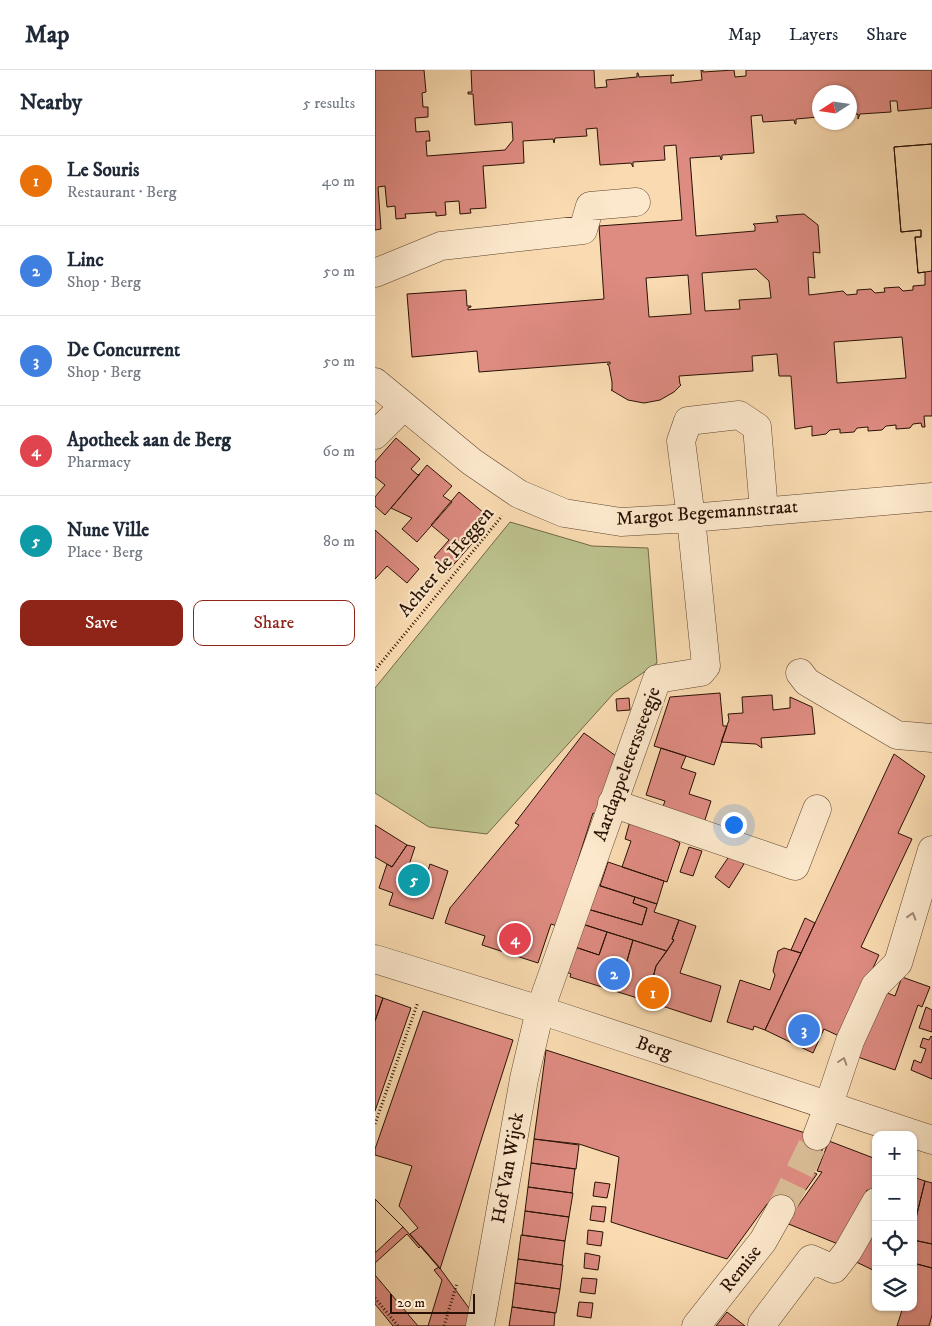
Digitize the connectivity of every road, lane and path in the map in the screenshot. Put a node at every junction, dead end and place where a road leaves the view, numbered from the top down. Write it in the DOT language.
graph roads {
  1 [pos="636,202"];
  2 [pos="375,273"];
  3 [pos="375,382"];
  4 [pos="403,407"];
  5 [pos="375,435"];
  6 [pos="519,494"];
  7 [pos="932,497"];
  8 [pos="764,511"];
  9 [pos="691,518"];
  10 [pos="375,670"];
  11 [pos="800,673"];
  12 [pos="932,738"];
  13 [pos="612,804"];
  14 [pos="817,809"];
  15 [pos="932,850"];
  16 [pos="375,959"];
  17 [pos="427,975"];
  18 [pos="540,1010"];
  19 [pos="828,1107"];
  20 [pos="375,1124"];
  21 [pos="897,1131"];
  22 [pos="817,1136"];
  23 [pos="917,1137"];
  24 [pos="932,1140"];
  25 [pos="781,1209"];
  26 [pos="872,1209"];
  27 [pos="375,1298"];
  28 [pos="762,1324"];
  29 [pos="398,1326"];
  30 [pos="480,1326"];
  31 [pos="696,1326"];
  1 -- 2 [label="street"];
  3 -- 4 [label="street, Margot Begemannstraat"];
  4 -- 5 [label="street"];
  4 -- 6 [label="street, Margot Begemannstraat"];
  6 -- 9 [label="street, Margot Begemannstraat"];
  6 -- 10 [label="path, Achter de Heggen"];
  7 -- 8 [label="street, Margot Begemannstraat"];
  8 -- 9 [label="street, Margot Begemannstraat"];
  8 -- 9 [label="street"];
  9 -- 13 [label="street, Aardappeleterssteegje"];
  11 -- 12 [label="street"];
  13 -- 14 [label="street"];
  13 -- 18 [label="street, Aardappeleterssteegje"];
  19 -- 15 [label="street, one-way"];
  16 -- 17 [label="street, Berg"];
  17 -- 18 [label="street, Berg"];
  17 -- 20 [label="path"];
  18 -- 19 [label="street, Berg"];
  18 -- 30 [label="street, Hof Van Wijck"];
  19 -- 21 [label="street, Berg"];
  19 -- 22 [label="street"];
  23 -- 24 [label="street, Berg"];
  25 -- 31 [label="street, Remise"];
  26 -- 28 [label="street"];
  27 -- 29 [label="path"];
}
